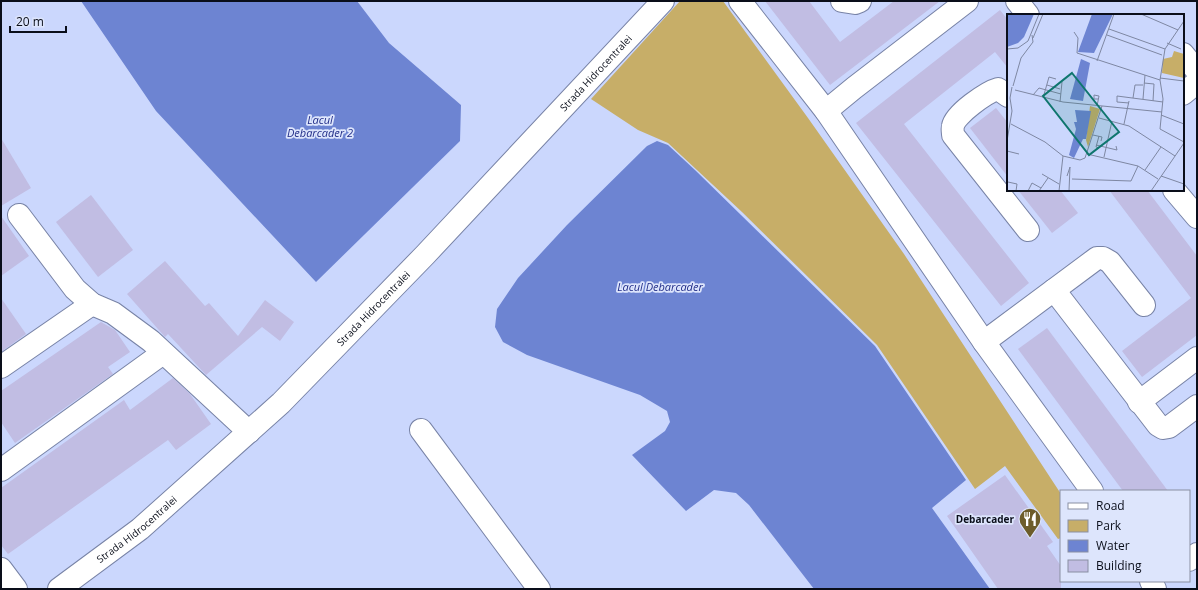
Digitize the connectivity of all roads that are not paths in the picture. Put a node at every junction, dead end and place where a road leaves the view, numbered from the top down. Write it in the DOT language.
graph roads {
  1 [pos="740,1"];
  2 [pos="842,1"];
  3 [pos="860,1"];
  4 [pos="967,1"];
  5 [pos="1016,1"];
  6 [pos="653,5"];
  7 [pos="1027,14"];
  8 [pos="1184,55"];
  9 [pos="1197,71"];
  10 [pos="1197,82"];
  11 [pos="1184,93"];
  12 [pos="1007,95"];
  13 [pos="826,111"];
  14 [pos="1175,191"];
  15 [pos="19,215"];
  16 [pos="1197,217"];
  17 [pos="1028,230"];
  18 [pos="1054,290"];
  19 [pos="92,304"];
  20 [pos="1144,305"];
  21 [pos="984,342"];
  22 [pos="163,353"];
  23 [pos="1197,358"];
  24 [pos="1,367"];
  25 [pos="1139,402"];
  26 [pos="1197,406"];
  27 [pos="420,430"];
  28 [pos="249,432"];
  29 [pos="1,470"];
  30 [pos="1091,490"];
  31 [pos="1,569"];
  32 [pos="16,589"];
  33 [pos="59,589"];
  34 [pos="539,589"];
  1 -- 13 [label="street"];
  2 -- 3 [label="street"];
  4 -- 13 [label="street"];
  5 -- 7 [label="street"];
  6 -- 28 [label="street, Strada Hidrocentralei"];
  8 -- 9 [label="street"];
  10 -- 11 [label="street"];
  12 -- 17 [label="street"];
  13 -- 21 [label="street"];
  14 -- 16 [label="street"];
  15 -- 19 [label="street"];
  18 -- 20 [label="street"];
  18 -- 21 [label="street"];
  18 -- 25 [label="street"];
  19 -- 22 [label="street"];
  19 -- 24 [label="street"];
  21 -- 30 [label="street"];
  22 -- 28 [label="street"];
  22 -- 29 [label="street"];
  23 -- 25 [label="street"];
  25 -- 26 [label="street"];
  27 -- 34 [label="street"];
  28 -- 33 [label="street, Strada Hidrocentralei"];
  31 -- 32 [label="street"];
}
